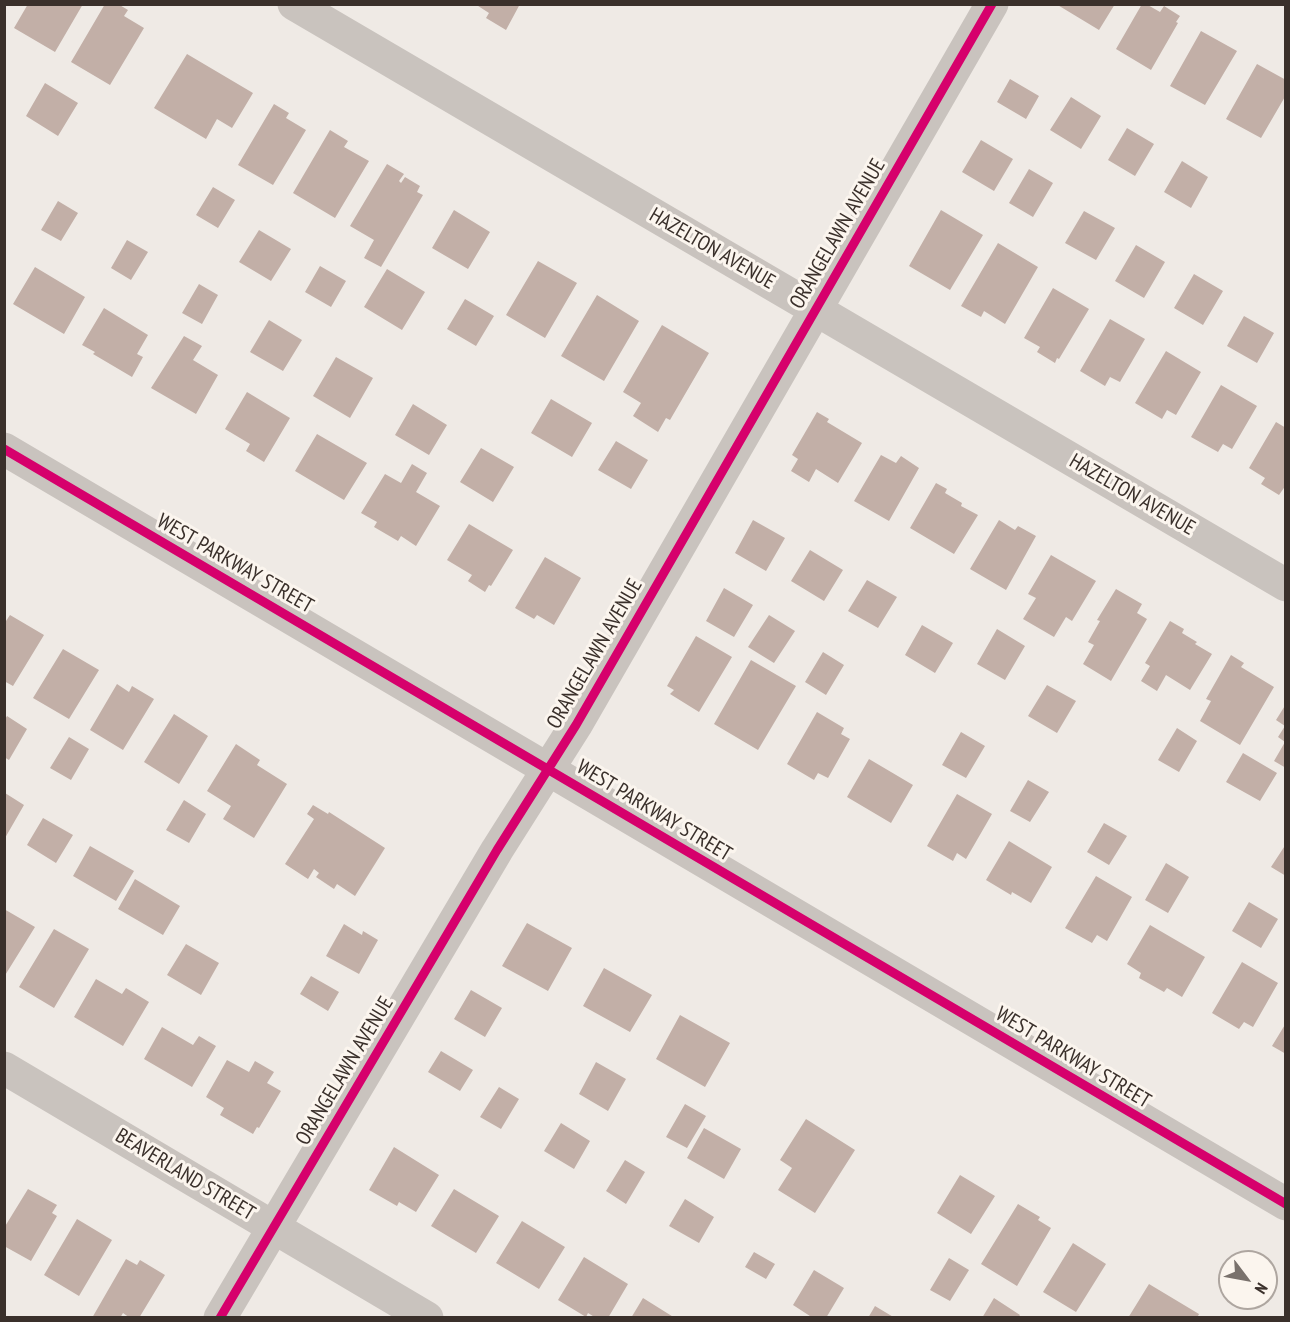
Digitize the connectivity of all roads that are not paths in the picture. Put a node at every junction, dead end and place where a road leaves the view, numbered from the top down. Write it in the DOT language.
graph roads {
  1 [pos="294,4"];
  2 [pos="992,4"];
  3 [pos="815,308"];
  4 [pos="4,449"];
  5 [pos="1286,585"];
  6 [pos="548,769"];
  7 [pos="4,1068"];
  8 [pos="1286,1204"];
  9 [pos="274,1227"];
  10 [pos="220,1317"];
  11 [pos="427,1317"];
  1 -- 3 [label="street, HAZELTON AVENUE"];
  2 -- 3 [label="street, ORANGELAWN AVENUE"];
  3 -- 5 [label="street, HAZELTON AVENUE"];
  3 -- 6 [label="street, ORANGELAWN AVENUE"];
  4 -- 6 [label="street, WEST PARKWAY STREET"];
  6 -- 8 [label="street, WEST PARKWAY STREET"];
  6 -- 9 [label="street, ORANGELAWN AVENUE"];
  7 -- 9 [label="street, BEAVERLAND STREET"];
  9 -- 10 [label="street, ORANGELAWN AVENUE"];
  9 -- 11 [label="street, BEAVERLAND STREET"];
}
